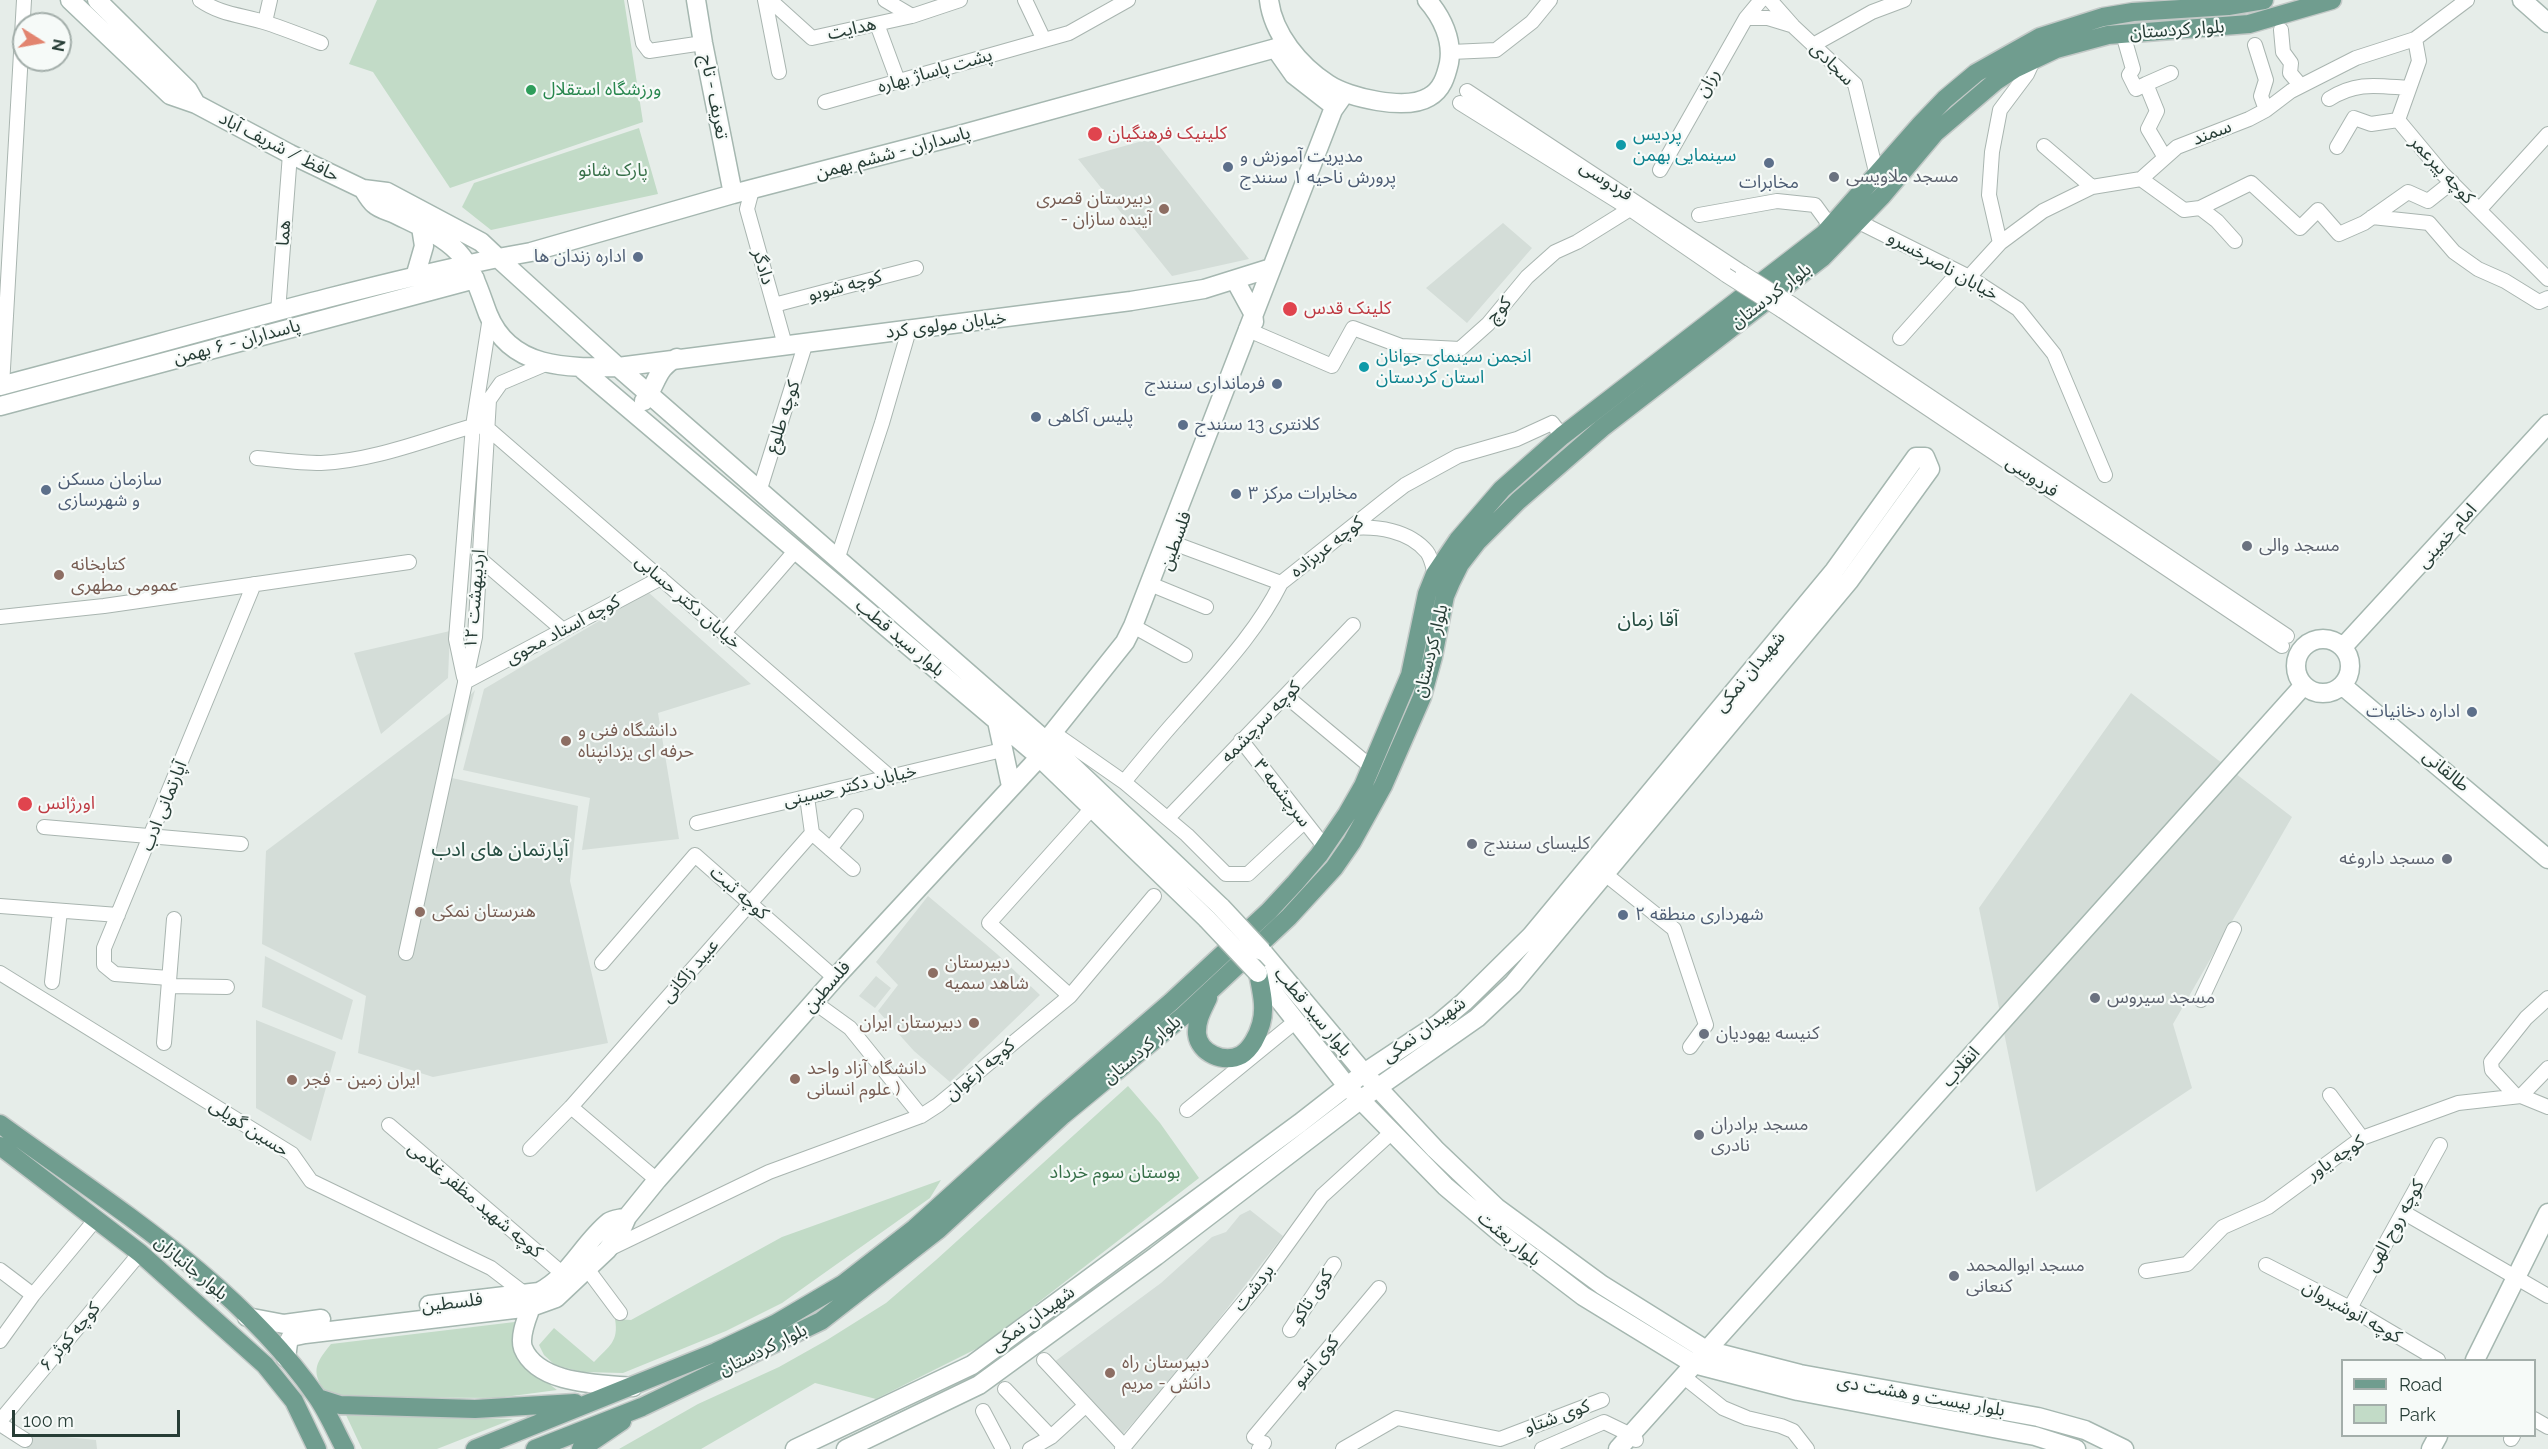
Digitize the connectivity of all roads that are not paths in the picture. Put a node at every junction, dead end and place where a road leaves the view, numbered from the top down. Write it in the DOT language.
graph roads {
  1 [pos="24,0"];
  2 [pos="70,0"];
  3 [pos="97,0"];
  4 [pos="200,0"];
  5 [pos="270,0"];
  6 [pos="635,0"];
  7 [pos="696,0"];
  8 [pos="765,0"];
  9 [pos="770,0"];
  10 [pos="885,0"];
  11 [pos="960,0"];
  12 [pos="1025,0"];
  13 [pos="1128,0"];
  14 [pos="1269,0"];
  15 [pos="1427,0"];
  16 [pos="1550,0"];
  17 [pos="1761,0"];
  18 [pos="1770,0"];
  19 [pos="1904,0"];
  20 [pos="2264,0"];
  21 [pos="2332,0"];
  22 [pos="2467,0"];
  23 [pos="2522,0"];
  24 [pos="940,3"];
  25 [pos="912,16"];
  26 [pos="1746,18"];
  27 [pos="265,22"];
  28 [pos="2548,23"];
  29 [pos="877,24"];
  30 [pos="1793,26"];
  31 [pos="2281,30"];
  32 [pos="2123,34"];
  33 [pos="2415,39"];
  34 [pos="1044,40"];
  35 [pos="321,43"];
  36 [pos="703,43"];
  37 [pos="1813,45"];
  38 [pos="2256,45"];
  39 [pos="1281,46"];
  40 [pos="1451,52"];
  41 [pos="2033,61"];
  42 [pos="779,72"];
  43 [pos="2171,73"];
  44 [pos="898,81"];
  45 [pos="2301,86"];
  46 [pos="2141,87"];
  47 [pos="2408,88"];
  48 [pos="2330,99"];
  49 [pos="1340,100"];
  50 [pos="825,102"];
  51 [pos="196,104"];
  52 [pos="2266,110"];
  53 [pos="2398,120"];
  54 [pos="2548,134"];
  55 [pos="2044,146"];
  56 [pos="2337,147"];
  57 [pos="290,154"];
  58 [pos="2164,156"];
  59 [pos="1660,170"];
  60 [pos="1877,176"];
  61 [pos="2141,179"];
  62 [pos="2452,182"];
  63 [pos="2092,187"];
  64 [pos="363,189"];
  65 [pos="752,190"];
  66 [pos="734,194"];
  67 [pos="2200,208"];
  68 [pos="1630,209"];
  69 [pos="2479,210"];
  70 [pos="1699,215"];
  71 [pos="2372,217"];
  72 [pos="1859,222"];
  73 [pos="421,227"];
  74 [pos="1831,227"];
  75 [pos="2235,242"];
  76 [pos="2000,243"];
  77 [pos="498,258"];
  78 [pos="916,268"];
  79 [pos="1271,268"];
  80 [pos="471,272"];
  81 [pos="1964,274"];
  82 [pos="415,277"];
  83 [pos="2548,279"];
  84 [pos="1235,280"];
  85 [pos="2548,297"];
  86 [pos="774,305"];
  87 [pos="1787,307"];
  88 [pos="278,312"];
  89 [pos="489,317"];
  90 [pos="1252,325"];
  91 [pos="909,330"];
  92 [pos="1900,338"];
  93 [pos="806,342"];
  94 [pos="785,345"];
  95 [pos="682,357"];
  96 [pos="548,363"];
  97 [pos="618,366"];
  98 [pos="582,369"];
  99 [pos="1,386"];
  100 [pos="651,394"];
  101 [pos="0,406"];
  102 [pos="635,412"];
  103 [pos="2548,424"];
  104 [pos="479,426"];
  105 [pos="1562,436"];
  106 [pos="257,458"];
  107 [pos="1923,463"];
  108 [pos="2105,475"];
  109 [pos="759,492"];
  110 [pos="1352,528"];
  111 [pos="1170,542"];
  112 [pos="796,550"];
  113 [pos="479,558"];
  114 [pos="837,560"];
  115 [pos="409,562"];
  116 [pos="1435,574"];
  117 [pos="661,578"];
  118 [pos="1281,583"];
  119 [pos="254,584"];
  120 [pos="1154,586"];
  121 [pos="1206,607"];
  122 [pos="0,617"];
  123 [pos="1353,625"];
  124 [pos="1137,628"];
  125 [pos="563,630"];
  126 [pos="724,633"];
  127 [pos="2285,641"];
  128 [pos="2343,647"];
  129 [pos="1185,655"];
  130 [pos="465,682"];
  131 [pos="2343,686"];
  132 [pos="2308,688"];
  133 [pos="1286,696"];
  134 [pos="997,721"];
  135 [pos="1241,740"];
  136 [pos="1002,750"];
  137 [pos="1045,751"];
  138 [pos="1371,767"];
  139 [pos="890,777"];
  140 [pos="1124,782"];
  141 [pos="1011,786"];
  142 [pos="807,797"];
  143 [pos="1093,807"];
  144 [pos="856,816"];
  145 [pos="1168,818"];
  146 [pos="1304,822"];
  147 [pos="698,823"];
  148 [pos="44,827"];
  149 [pos="812,833"];
  150 [pos="152,836"];
  151 [pos="241,844"];
  152 [pos="1324,846"];
  153 [pos="830,849"];
  154 [pos="2548,859"];
  155 [pos="853,869"];
  156 [pos="1598,869"];
  157 [pos="1154,896"];
  158 [pos="750,903"];
  159 [pos="0,906"];
  160 [pos="60,911"];
  161 [pos="1214,913"];
  162 [pos="118,915"];
  163 [pos="174,919"];
  164 [pos="2234,929"];
  165 [pos="1248,947"];
  166 [pos="406,953"];
  167 [pos="602,963"];
  168 [pos="0,973"];
  169 [pos="1258,973"];
  170 [pos="835,978"];
  171 [pos="52,982"];
  172 [pos="169,982"];
  173 [pos="227,987"];
  174 [pos="1212,989"];
  175 [pos="1070,996"];
  176 [pos="2548,998"];
  177 [pos="2201,1000"];
  178 [pos="814,1002"];
  179 [pos="1296,1021"];
  180 [pos="164,1043"];
  181 [pos="1689,1047"];
  182 [pos="2548,1068"];
  183 [pos="1364,1073"];
  184 [pos="1347,1086"];
  185 [pos="1377,1087"];
  186 [pos="2330,1095"];
  187 [pos="2518,1096"];
  188 [pos="1360,1100"];
  189 [pos="571,1107"];
  190 [pos="2548,1107"];
  191 [pos="1187,1110"];
  192 [pos="921,1116"];
  193 [pos="0,1124"];
  194 [pos="389,1125"];
  195 [pos="1392,1132"];
  196 [pos="2362,1138"];
  197 [pos="2440,1145"];
  198 [pos="0,1147"];
  199 [pos="530,1149"];
  200 [pos="657,1180"];
  201 [pos="1204,1194"];
  202 [pos="1216,1210"];
  203 [pos="2403,1212"];
  204 [pos="2548,1213"];
  205 [pos="627,1217"];
  206 [pos="96,1219"];
  207 [pos="607,1250"];
  208 [pos="140,1253"];
  209 [pos="1334,1264"];
  210 [pos="2266,1265"];
  211 [pos="0,1270"];
  212 [pos="588,1270"];
  213 [pos="2146,1271"];
  214 [pos="563,1274"];
  215 [pos="2516,1277"];
  216 [pos="1379,1288"];
  217 [pos="33,1295"];
  218 [pos="2548,1296"];
  219 [pos="530,1301"];
  220 [pos="2350,1308"];
  221 [pos="620,1313"];
  222 [pos="247,1317"];
  223 [pos="1290,1330"];
  224 [pos="0,1341"];
  225 [pos="286,1358"];
  226 [pos="2436,1359"];
  227 [pos="2475,1359"];
  228 [pos="1044,1360"];
  229 [pos="1701,1363"];
  230 [pos="574,1383"];
  231 [pos="633,1387"];
  232 [pos="1005,1389"];
  233 [pos="318,1398"];
  234 [pos="1944,1399"];
  235 [pos="1602,1400"];
  236 [pos="592,1402"];
  237 [pos="1086,1406"];
  238 [pos="642,1407"];
  239 [pos="983,1411"];
  240 [pos="1940,1417"];
  241 [pos="0,1423"];
  242 [pos="1051,1437"];
  243 [pos="26,1440"];
  244 [pos="1632,1442"];
  245 [pos="1259,1443"];
  246 [pos="858,1447"];
  247 [pos="1123,1448"];
  248 [pos="317,1449"];
  249 [pos="345,1449"];
  250 [pos="475,1449"];
  251 [pos="536,1449"];
  252 [pos="582,1449"];
  253 [pos="795,1449"];
  254 [pos="1003,1449"];
  255 [pos="1030,1449"];
  256 [pos="1343,1449"];
  257 [pos="1542,1449"];
  258 [pos="1618,1449"];
  259 [pos="1807,1449"];
  260 [pos="2076,1449"];
  261 [pos="2124,1449"];
  1 -- 99 [label="street"];
  2 -- 51 [label="main road, حافظ / شریف آباد"];
  3 -- 51 [label="main road, حافظ / شریف آباد"];
  4 -- 27 [label="street"];
  5 -- 27 [label="street"];
  6 -- 36 [label="street"];
  7 -- 36 [label="main road, تعریف - تاج"];
  8 -- 42 [label="street"];
  9 -- 29 [label="street, هدایت"];
  10 -- 25 [label="street"];
  11 -- 24 [label="street, هدایت"];
  12 -- 34 [label="street"];
  13 -- 34 [label="street, پشت پاساژ بهاره"];
  14 -- 39 [label="main road"];
  15 -- 40 [label="main road"];
  16 -- 40 [label="street"];
  17 -- 26 [label="street, رزان"];
  18 -- 30 [label="street, سجادی"];
  19 -- 37 [label="street"];
  20 -- 60 [label="main road, بلوار کردستان"];
  21 -- 32 [label="main road, بلوار کردستان"];
  22 -- 33 [label="street, سمند"];
  23 -- 28 [label="main road"];
  24 -- 25 [label="street, هدایت"];
  25 -- 29 [label="street, هدایت"];
  26 -- 30 [label="street"];
  26 -- 59 [label="street, رزان"];
  27 -- 35 [label="street"];
  29 -- 44 [label="street"];
  30 -- 37 [label="street, سجادی"];
  31 -- 45 [label="street"];
  32 -- 41 [label="main road, بلوار کردستان"];
  32 -- 46 [label="street"];
  33 -- 45 [label="street, سمند"];
  33 -- 47 [label="street, کوچه پیرعمر"];
  34 -- 44 [label="street, پشت پاساژ بهاره"];
  36 -- 66 [label="main road, تعریف - تاج"];
  37 -- 60 [label="street, سجادی"];
  38 -- 52 [label="street"];
  39 -- 49 [label="main road"];
  39 -- 65 [label="main road, پاسداران - ششم بهمن"];
  40 -- 49 [label="main road"];
  41 -- 72 [label="main road, بلوار کردستان"];
  41 -- 76 [label="street"];
  43 -- 46 [label="street"];
  44 -- 50 [label="street, پشت پاساژ بهاره"];
  45 -- 52 [label="street, سمند"];
  46 -- 58 [label="street"];
  47 -- 48 [label="street"];
  47 -- 53 [label="street, کوچه پیرعمر"];
  49 -- 79 [label="main road, فلسطین"];
  51 -- 57 [label="main road, حافظ / شریف آباد"];
  52 -- 58 [label="street, سمند"];
  53 -- 56 [label="street"];
  53 -- 62 [label="street, کوچه پیرعمر"];
  54 -- 69 [label="street"];
  55 -- 63 [label="street"];
  57 -- 64 [label="main road, حافظ / شریف آباد"];
  57 -- 88 [label="street, هما"];
  58 -- 61 [label="street, سمند"];
  60 -- 74 [label="main road, بلوار کردستان"];
  61 -- 63 [label="street"];
  61 -- 67 [label="street"];
  62 -- 69 [label="street, کوچه پیرعمر"];
  62 -- 71 [label="street"];
  63 -- 76 [label="street"];
  64 -- 73 [label="main road, حافظ / شریف آباد"];
  64 -- 77 [label="main road, حافظ / شریف آباد"];
  65 -- 66 [label="main road, پاسداران - ششم بهمن"];
  65 -- 86 [label="street, دادگر"];
  66 -- 77 [label="main road, پاسداران - ششم بهمن"];
  67 -- 71 [label="street"];
  67 -- 75 [label="street"];
  68 -- 87 [label="street, فردوسی, bridge"];
  68 -- 87 [label="street, فردوسی, bridge"];
  68 -- 90 [label="street, کوچ"];
  69 -- 83 [label="street, کوچه پیرعمر"];
  70 -- 74 [label="street"];
  71 -- 85 [label="street"];
  72 -- 81 [label="street, خیابان ناصرخسرو"];
  72 -- 165 [label="main road, بلوار کردستان"];
  73 -- 80 [label="main road, حافظ / شریف آباد"];
  73 -- 82 [label="main road"];
  74 -- 105 [label="main road, بلوار کردستان"];
  76 -- 81 [label="street"];
  77 -- 80 [label="main road, پاسداران - ششم بهمن"];
  77 -- 97 [label="main road, حافظ / شریف آباد"];
  78 -- 86 [label="street, کوچه شوبو"];
  79 -- 84 [label="main road, خیابان مولوی کرد"];
  79 -- 90 [label="main road, فلسطین"];
  80 -- 82 [label="main road, پاسداران - ۶ بهمن"];
  80 -- 89 [label="main road"];
  80 -- 101 [label="main road, پاسداران - ۶ بهمن"];
  81 -- 92 [label="street"];
  81 -- 108 [label="street, خیابان ناصرخسرو"];
  82 -- 88 [label="main road, پاسداران - ۶ بهمن"];
  84 -- 90 [label="main road"];
  84 -- 91 [label="main road, خیابان مولوی کرد"];
  86 -- 94 [label="street, دادگر"];
  87 -- 127 [label="street, فردوسی"];
  88 -- 99 [label="main road, پاسداران - ۶ بهمن"];
  89 -- 96 [label="main road"];
  89 -- 104 [label="street, ۱۲ اردیبهشت"];
  90 -- 111 [label="main road, فلسطین"];
  91 -- 93 [label="main road, خیابان مولوی کرد"];
  91 -- 114 [label="street"];
  93 -- 94 [label="main road, خیابان مولوی کرد"];
  93 -- 109 [label="street, کوچه طلوع"];
  94 -- 95 [label="main road, خیابان مولوی کرد"];
  95 -- 97 [label="main road, خیابان مولوی کرد"];
  95 -- 100 [label="main road"];
  96 -- 98 [label="main road"];
  96 -- 104 [label="street, ۱۲ اردیبهشت"];
  97 -- 98 [label="main road, خیابان مولوی کرد"];
  97 -- 100 [label="main road, بلوار سید قطب"];
  98 -- 102 [label="main road, بلوار سید قطب"];
  100 -- 102 [label="main road"];
  100 -- 109 [label="main road, بلوار سید قطب"];
  102 -- 112 [label="main road, بلوار سید قطب"];
  103 -- 128 [label="main road, امام خمینی"];
  104 -- 106 [label="street"];
  104 -- 113 [label="street, ۱۲ اردیبهشت"];
  104 -- 117 [label="street, خیابان دکتر حسابی"];
  104 -- 130 [label="street, ۱۲ اردیبهشت"];
  105 -- 110 [label="street, کوچه عربزاده"];
  105 -- 116 [label="main road, بلوار کردستان"];
  107 -- 156 [label="main road, شهیدان نمکی"];
  109 -- 114 [label="main road, بلوار سید قطب"];
  110 -- 116 [label="street"];
  110 -- 118 [label="street, کوچه عربزاده"];
  111 -- 118 [label="street"];
  111 -- 120 [label="main road, فلسطین"];
  112 -- 126 [label="street"];
  112 -- 134 [label="main road, بلوار سید قطب"];
  113 -- 125 [label="street"];
  113 -- 130 [label="street, ۱۲ اردیبهشت"];
  114 -- 137 [label="main road, بلوار سید قطب"];
  115 -- 119 [label="street"];
  116 -- 138 [label="main road, بلوار کردستان"];
  117 -- 125 [label="street, کوچه استاد محوی"];
  117 -- 126 [label="street, خیابان دکتر حسابی"];
  118 -- 140 [label="street, کوچه عربزاده"];
  119 -- 122 [label="street"];
  119 -- 150 [label="street, آپارتمانی ادب"];
  120 -- 121 [label="street"];
  120 -- 124 [label="main road, فلسطین"];
  123 -- 133 [label="street, کوچه سرچشمه"];
  124 -- 129 [label="street"];
  124 -- 137 [label="main road, فلسطین"];
  125 -- 130 [label="street, کوچه استاد محوی"];
  126 -- 139 [label="street, خیابان دکتر حسابی"];
  128 -- 131 [label="main road"];
  128 -- 132 [label="main road"];
  130 -- 166 [label="street"];
  131 -- 132 [label="main road"];
  131 -- 154 [label="main road, طالقانی"];
  132 -- 229 [label="main road, انقلاب"];
  133 -- 135 [label="street, کوچه سرچشمه"];
  133 -- 138 [label="street"];
  134 -- 136 [label="main road"];
  134 -- 137 [label="main road, بلوار سید قطب"];
  135 -- 145 [label="street, کوچه سرچشمه"];
  135 -- 146 [label="street, سرچشمه ۳"];
  136 -- 139 [label="street, خیابان دکتر حسینی"];
  136 -- 141 [label="main road"];
  137 -- 140 [label="street"];
  137 -- 141 [label="main road, فلسطین"];
  137 -- 143 [label="main road, بلوار سید قطب"];
  137 -- 161 [label="main road, بلوار سید قطب"];
  138 -- 152 [label="main road, بلوار کردستان"];
  139 -- 142 [label="street, خیابان دکتر حسینی"];
  140 -- 145 [label="street"];
  141 -- 170 [label="main road, فلسطین"];
  142 -- 147 [label="street, خیابان دکتر حسینی"];
  142 -- 149 [label="street"];
  143 -- 161 [label="main road, بلوار سید قطب"];
  143 -- 175 [label="street"];
  144 -- 153 [label="street"];
  145 -- 146 [label="street"];
  146 -- 152 [label="street, سرچشمه ۳"];
  148 -- 150 [label="street"];
  149 -- 153 [label="street"];
  149 -- 158 [label="street, عبید زاکانی"];
  150 -- 151 [label="street"];
  150 -- 162 [label="street, آپارتمانی ادب"];
  152 -- 165 [label="main road, بلوار کردستان"];
  153 -- 155 [label="street"];
  156 -- 181 [label="street"];
  156 -- 183 [label="main road, شهیدان نمکی"];
  156 -- 185 [label="main road, شهیدان نمکی"];
  157 -- 175 [label="street, کوچه ارغوان"];
  158 -- 167 [label="street, کوچه ثبت"];
  158 -- 170 [label="street, کوچه ثبت"];
  158 -- 189 [label="street, عبید زاکانی"];
  159 -- 160 [label="street"];
  160 -- 162 [label="street"];
  160 -- 171 [label="street"];
  161 -- 165 [label="main road, بلوار سید قطب, bridge"];
  161 -- 169 [label="main road, بلوار سید قطب, bridge"];
  162 -- 172 [label="street, آپارتمانی ادب"];
  163 -- 172 [label="street"];
  164 -- 177 [label="street"];
  165 -- 174 [label="main road, بلوار کردستان"];
  165 -- 183 [label="main road, بلوار سید قطب"];
  165 -- 231 [label="main road, بلوار کردستان"];
  168 -- 219 [label="street, حسین گویلی"];
  169 -- 174 [label="main road"];
  169 -- 179 [label="main road, بلوار سید قطب"];
  170 -- 178 [label="main road, فلسطین"];
  172 -- 173 [label="street"];
  172 -- 180 [label="street"];
  174 -- 238 [label="main road, بلوار کردستان"];
  175 -- 192 [label="street, کوچه ارغوان"];
  176 -- 187 [label="street"];
  178 -- 192 [label="street"];
  178 -- 200 [label="main road, فلسطین"];
  179 -- 184 [label="main road, بلوار سید قطب"];
  179 -- 191 [label="street"];
  182 -- 187 [label="street"];
  183 -- 184 [label="main road, شهیدان نمکی"];
  183 -- 185 [label="main road, بلوار بعثت"];
  184 -- 188 [label="main road, بلوار بعثت"];
  184 -- 201 [label="main road, شهیدان نمکی"];
  185 -- 188 [label="main road, شهیدان نمکی"];
  185 -- 229 [label="main road, بلوار بعثت"];
  186 -- 196 [label="street"];
  187 -- 190 [label="street, کوچه یاور"];
  187 -- 196 [label="street, کوچه یاور"];
  188 -- 195 [label="main road, بلوار بعثت"];
  188 -- 202 [label="main road, شهیدان نمکی"];
  189 -- 199 [label="street, عبید زاکانی"];
  189 -- 200 [label="street"];
  192 -- 207 [label="street, کوچه ارغوان"];
  193 -- 222 [label="main road, بلوار جانبازان"];
  194 -- 214 [label="street, کوچه شهید مظفر غلامی"];
  195 -- 229 [label="main road, بلوار بعثت"];
  195 -- 247 [label="street, بردشت"];
  196 -- 213 [label="street, کوچه یاور"];
  197 -- 203 [label="street, کوچه روح الهی"];
  198 -- 206 [label="main road, بلوار جانبازان"];
  200 -- 205 [label="main road, فلسطین"];
  201 -- 202 [label="main road"];
  201 -- 253 [label="main road, شهیدان نمکی"];
  202 -- 246 [label="main road, شهیدان نمکی"];
  203 -- 215 [label="street"];
  203 -- 220 [label="street, کوچه روح الهی"];
  204 -- 215 [label="main road"];
  205 -- 207 [label="main road, فلسطین"];
  205 -- 214 [label="main road, فلسطین"];
  206 -- 208 [label="main road, بلوار جانبازان"];
  206 -- 217 [label="street"];
  207 -- 212 [label="main road, فلسطین"];
  208 -- 241 [label="street, کوچه کوثر ۶"];
  208 -- 248 [label="main road, بلوار جانبازان"];
  209 -- 223 [label="street, کوی تاکو"];
  210 -- 220 [label="street, کوچه انوشیروان"];
  211 -- 217 [label="street"];
  212 -- 219 [label="main road, فلسطین"];
  212 -- 221 [label="street"];
  214 -- 219 [label="main road, فلسطین"];
  215 -- 218 [label="street"];
  215 -- 227 [label="main road"];
  216 -- 245 [label="street, کوی آسو"];
  217 -- 224 [label="street"];
  219 -- 222 [label="main road, فلسطین"];
  219 -- 225 [label="main road, فلسطین"];
  219 -- 230 [label="main road"];
  220 -- 226 [label="street, کوچه انوشیروان"];
  222 -- 225 [label="main road, بلوار جانبازان"];
  225 -- 233 [label="main road, بلوار جانبازان"];
  228 -- 237 [label="street"];
  229 -- 234 [label="main road, بلوار بیست و هشت دی"];
  229 -- 240 [label="main road, بلوار بیست و هشت دی"];
  229 -- 244 [label="main road, انقلاب"];
  229 -- 259 [label="street"];
  230 -- 231 [label="main road"];
  230 -- 236 [label="main road"];
  231 -- 236 [label="main road, بلوار کردستان"];
  232 -- 242 [label="street"];
  233 -- 236 [label="main road"];
  233 -- 249 [label="main road, بلوار جانبازان"];
  234 -- 240 [label="main road"];
  234 -- 261 [label="main road, بلوار بیست و هشت دی"];
  235 -- 256 [label="street, کوی شتاو"];
  236 -- 250 [label="main road, بلوار کردستان"];
  237 -- 242 [label="street"];
  237 -- 247 [label="street"];
  238 -- 251 [label="main road, بلوار کردستان"];
  238 -- 252 [label="main road"];
  239 -- 254 [label="street"];
  240 -- 260 [label="main road, بلوار بیست و هشت دی"];
  241 -- 243 [label="street"];
  242 -- 255 [label="street"];
  244 -- 257 [label="street"];
  244 -- 258 [label="main road, انقلاب"];
}
